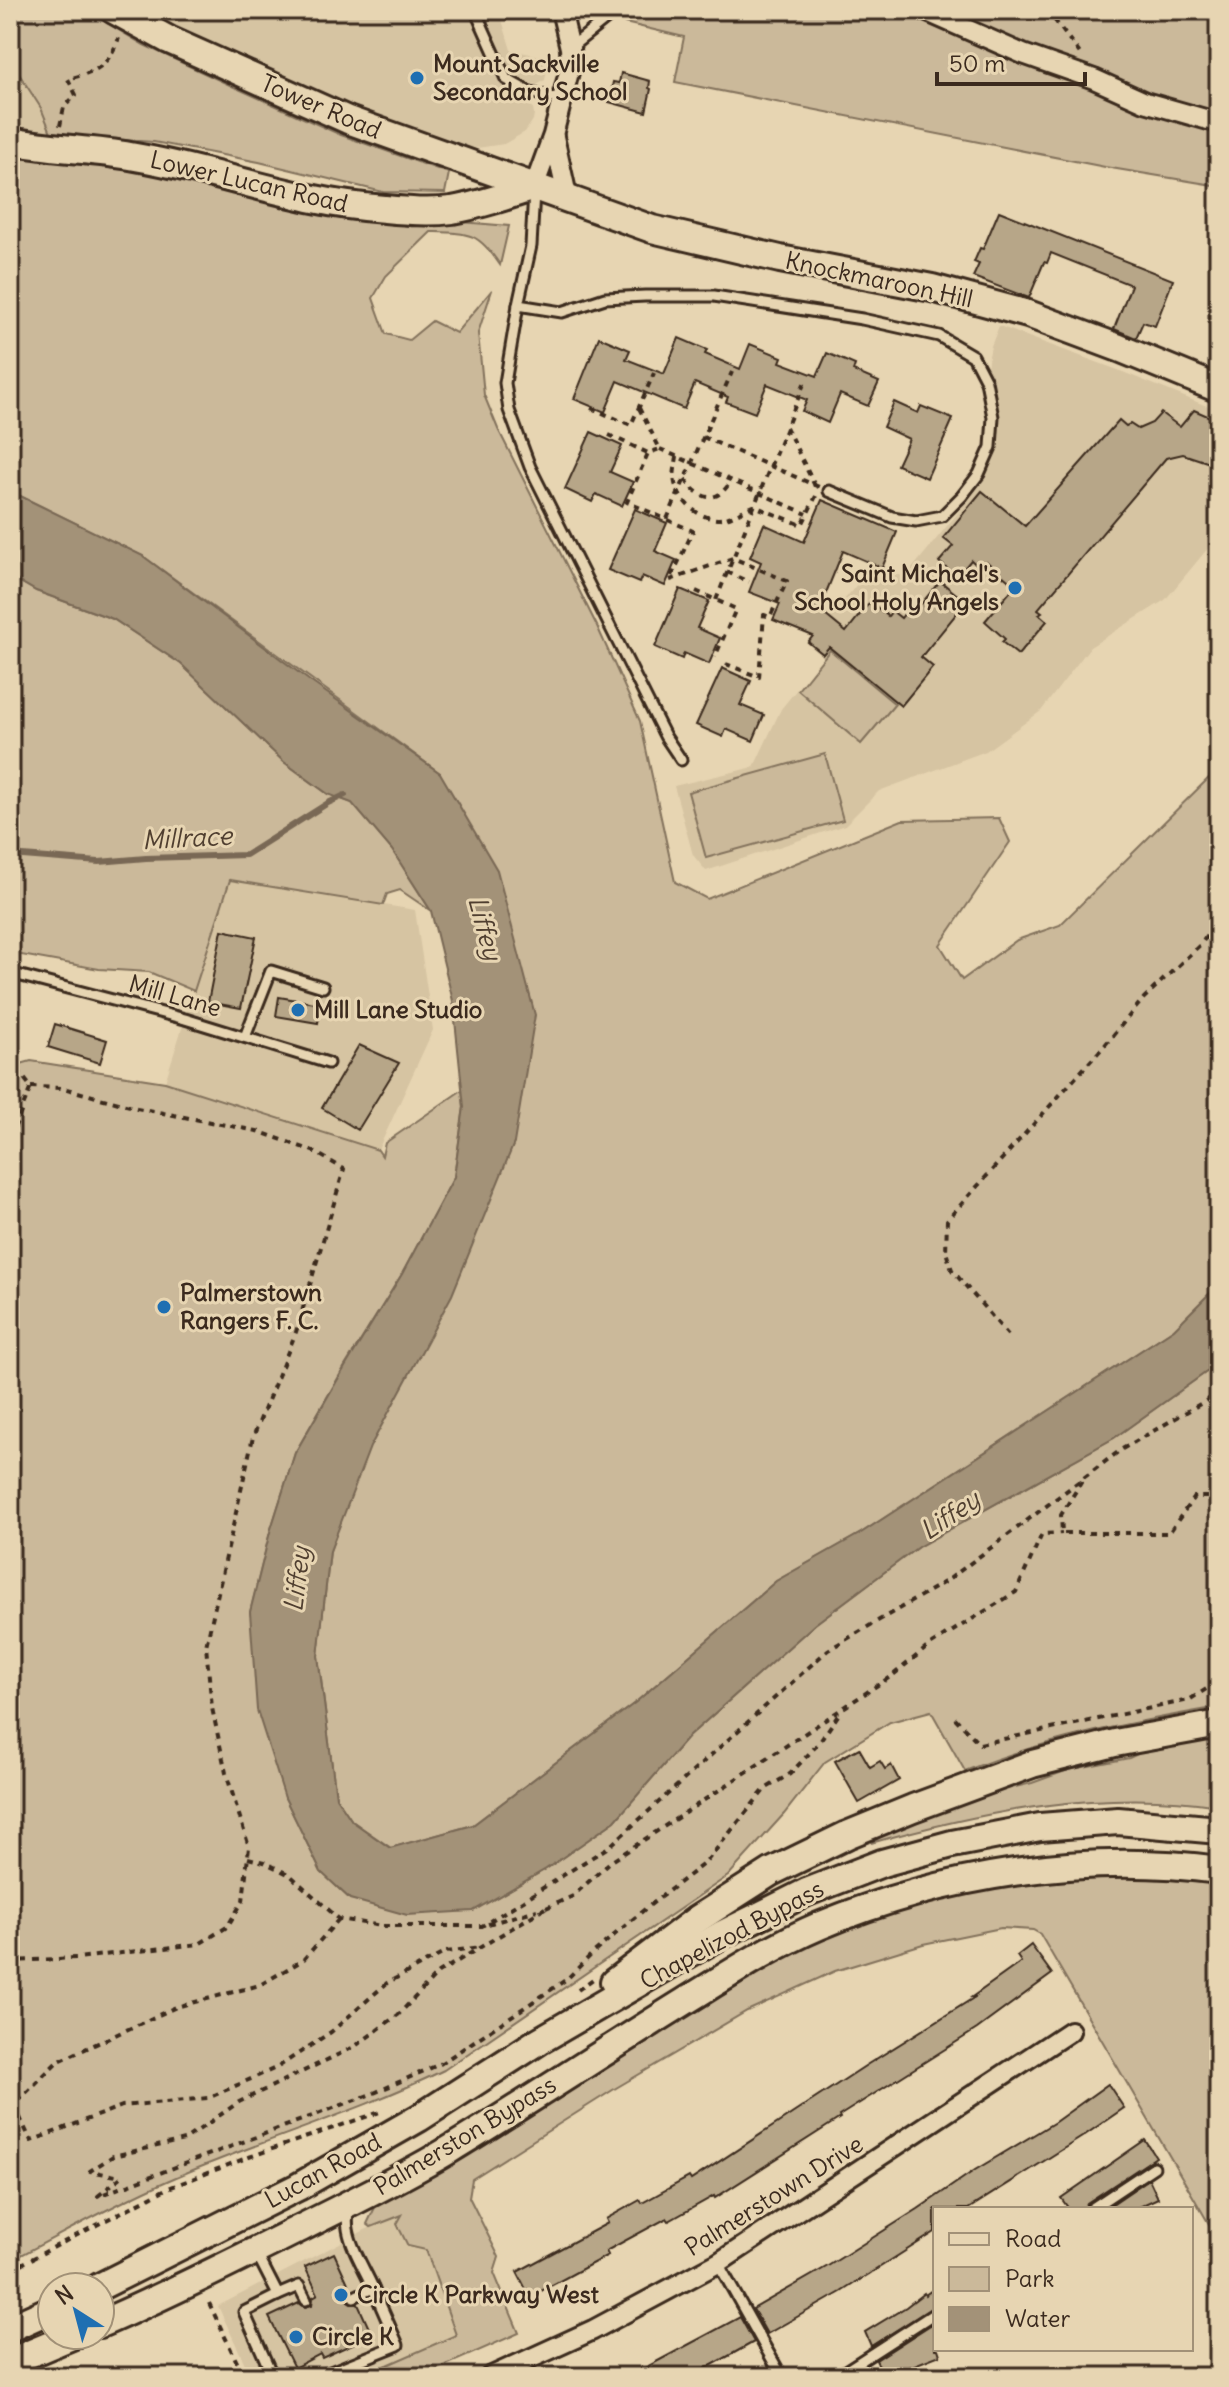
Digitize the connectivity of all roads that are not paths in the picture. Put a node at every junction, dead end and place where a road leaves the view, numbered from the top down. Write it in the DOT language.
graph roads {
  1 [pos="475,10"];
  2 [pos="561,10"];
  3 [pos="617,10"];
  4 [pos="923,10"];
  5 [pos="120,13"];
  6 [pos="570,48"];
  7 [pos="561,100"];
  8 [pos="1219,123"];
  9 [pos="553,135"];
  10 [pos="10,141"];
  11 [pos="534,187"];
  12 [pos="568,200"];
  13 [pos="518,305"];
  14 [pos="1219,389"];
  15 [pos="821,488"];
  16 [pos="681,760"];
  17 [pos="10,973"];
  18 [pos="323,987"];
  19 [pos="245,1037"];
  20 [pos="328,1063"];
  21 [pos="1219,1724"];
  22 [pos="1219,1830"];
  23 [pos="1219,1870"];
  24 [pos="818,1927"];
  25 [pos="1070,2031"];
  26 [pos="539,2041"];
  27 [pos="1154,2167"];
  28 [pos="351,2203"];
  29 [pos="1094,2207"];
  30 [pos="256,2251"];
  31 [pos="718,2263"];
  32 [pos="116,2278"];
  33 [pos="373,2288"];
  34 [pos="278,2295"];
  35 [pos="354,2297"];
  36 [pos="306,2300"];
  37 [pos="933,2314"];
  38 [pos="36,2316"];
  39 [pos="116,2317"];
  40 [pos="10,2328"];
  41 [pos="36,2351"];
  42 [pos="10,2362"];
  43 [pos="273,2377"];
  44 [pos="318,2377"];
  45 [pos="490,2377"];
  46 [pos="782,2377"];
  47 [pos="836,2377"];
  1 -- 7 [label="lane"];
  2 -- 6 [label="street"];
  3 -- 6 [label="lane"];
  4 -- 8 [label="street"];
  5 -- 11 [label="main road, Tower Road"];
  6 -- 7 [label="street"];
  7 -- 9 [label="street"];
  9 -- 11 [label="street"];
  9 -- 12 [label="street"];
  10 -- 11 [label="main road, Lower Lucan Road"];
  11 -- 12 [label="main road, Knockmaroon Hill"];
  11 -- 13 [label="lane"];
  12 -- 14 [label="main road, Knockmaroon Hill"];
  13 -- 15 [label="lane"];
  13 -- 16 [label="lane"];
  17 -- 19 [label="lane, Mill Lane"];
  18 -- 19 [label="lane"];
  19 -- 20 [label="lane, Mill Lane"];
  21 -- 26 [label="main road"];
  22 -- 26 [label="main road, Chapelizod Bypass"];
  23 -- 24 [label="main road, Chapelizod Bypass"];
  24 -- 28 [label="main road, Palmerston Bypass"];
  25 -- 31 [label="street, Palmerstown Drive"];
  26 -- 32 [label="main road, Lucan Road"];
  27 -- 29 [label="lane"];
  28 -- 30 [label="main road, Palmerston Bypass"];
  28 -- 33 [label="lane"];
  30 -- 34 [label="lane"];
  30 -- 39 [label="main road, Palmerston Bypass"];
  31 -- 45 [label="street, Palmerstown Drive"];
  31 -- 46 [label="lane"];
  33 -- 35 [label="lane"];
  33 -- 44 [label="lane"];
  34 -- 36 [label="lane"];
  34 -- 43 [label="lane"];
  37 -- 47 [label="lane"];
  38 -- 40 [label="main road"];
  41 -- 42 [label="main road"];
}
